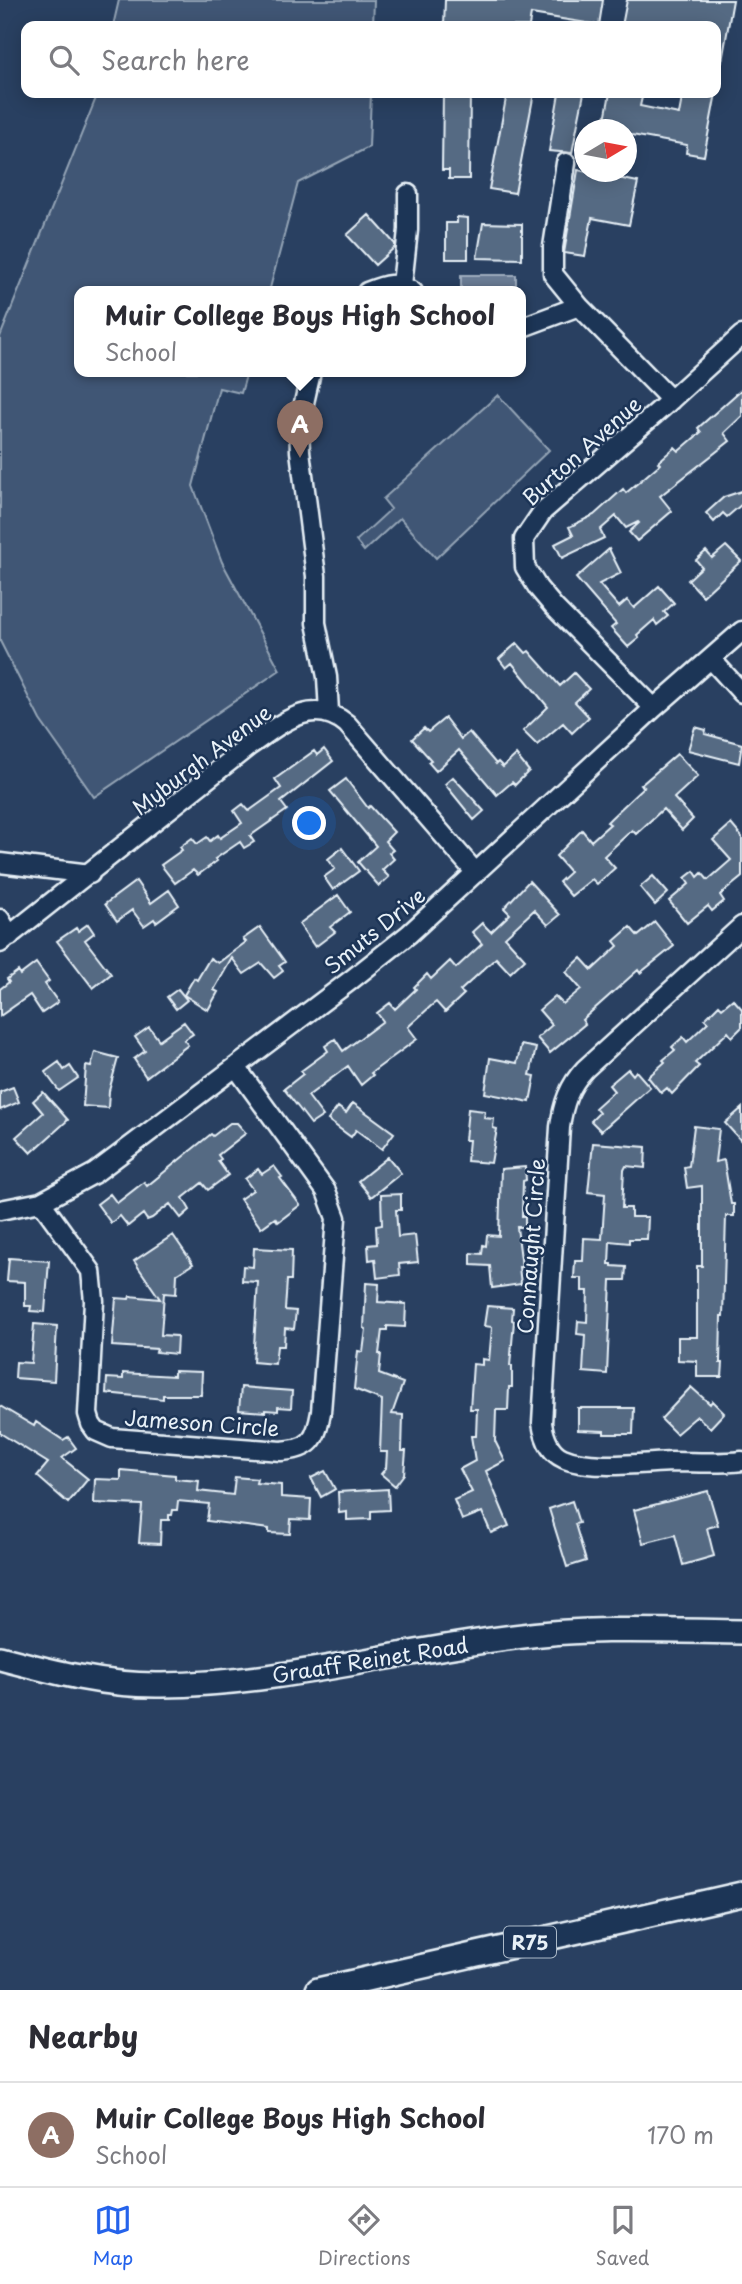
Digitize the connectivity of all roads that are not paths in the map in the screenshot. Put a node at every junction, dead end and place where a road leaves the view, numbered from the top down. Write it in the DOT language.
graph roads {
  1 [pos="566,163"];
  2 [pos="408,194"];
  3 [pos="407,286"];
  4 [pos="579,306"];
  5 [pos="526,326"];
  6 [pos="742,335"];
  7 [pos="310,377"];
  8 [pos="671,400"];
  9 [pos="742,631"];
  10 [pos="711,659"];
  11 [pos="742,693"];
  12 [pos="654,708"];
  13 [pos="329,712"];
  14 [pos="0,863"];
  15 [pos="476,873"];
  16 [pos="90,874"];
  17 [pos="0,919"];
  18 [pos="742,926"];
  19 [pos="5,939"];
  20 [pos="236,1067"];
  21 [pos="41,1202"];
  22 [pos="0,1210"];
  23 [pos="742,1461"];
  24 [pos="742,1632"];
  25 [pos="0,1658"];
  26 [pos="742,1894"];
  27 [pos="318,1990"];
  1 -- 4 [label="street"];
  2 -- 3 [label="street"];
  4 -- 5 [label="street"];
  4 -- 8 [label="street"];
  6 -- 8 [label="street, Burton Avenue"];
  7 -- 13 [label="street"];
  8 -- 12 [label="street, Burton Avenue"];
  9 -- 10 [label="street, Smuts Drive"];
  10 -- 11 [label="street"];
  10 -- 12 [label="street, Smuts Drive"];
  12 -- 15 [label="street, Smuts Drive"];
  13 -- 15 [label="street"];
  13 -- 16 [label="street, Myburgh Avenue"];
  14 -- 16 [label="street"];
  15 -- 20 [label="street, Smuts Drive"];
  16 -- 19 [label="street, Myburgh Avenue"];
  17 -- 19 [label="street"];
  18 -- 23 [label="street, Connaught Circle"];
  20 -- 21 [label="street, Smuts Drive"];
  20 -- 21 [label="street, Jameson Circle"];
  21 -- 22 [label="street, Smuts Drive"];
  24 -- 25 [label="main road, Graaff Reinet Road"];
  26 -- 27 [label="main road, R75"];
}
